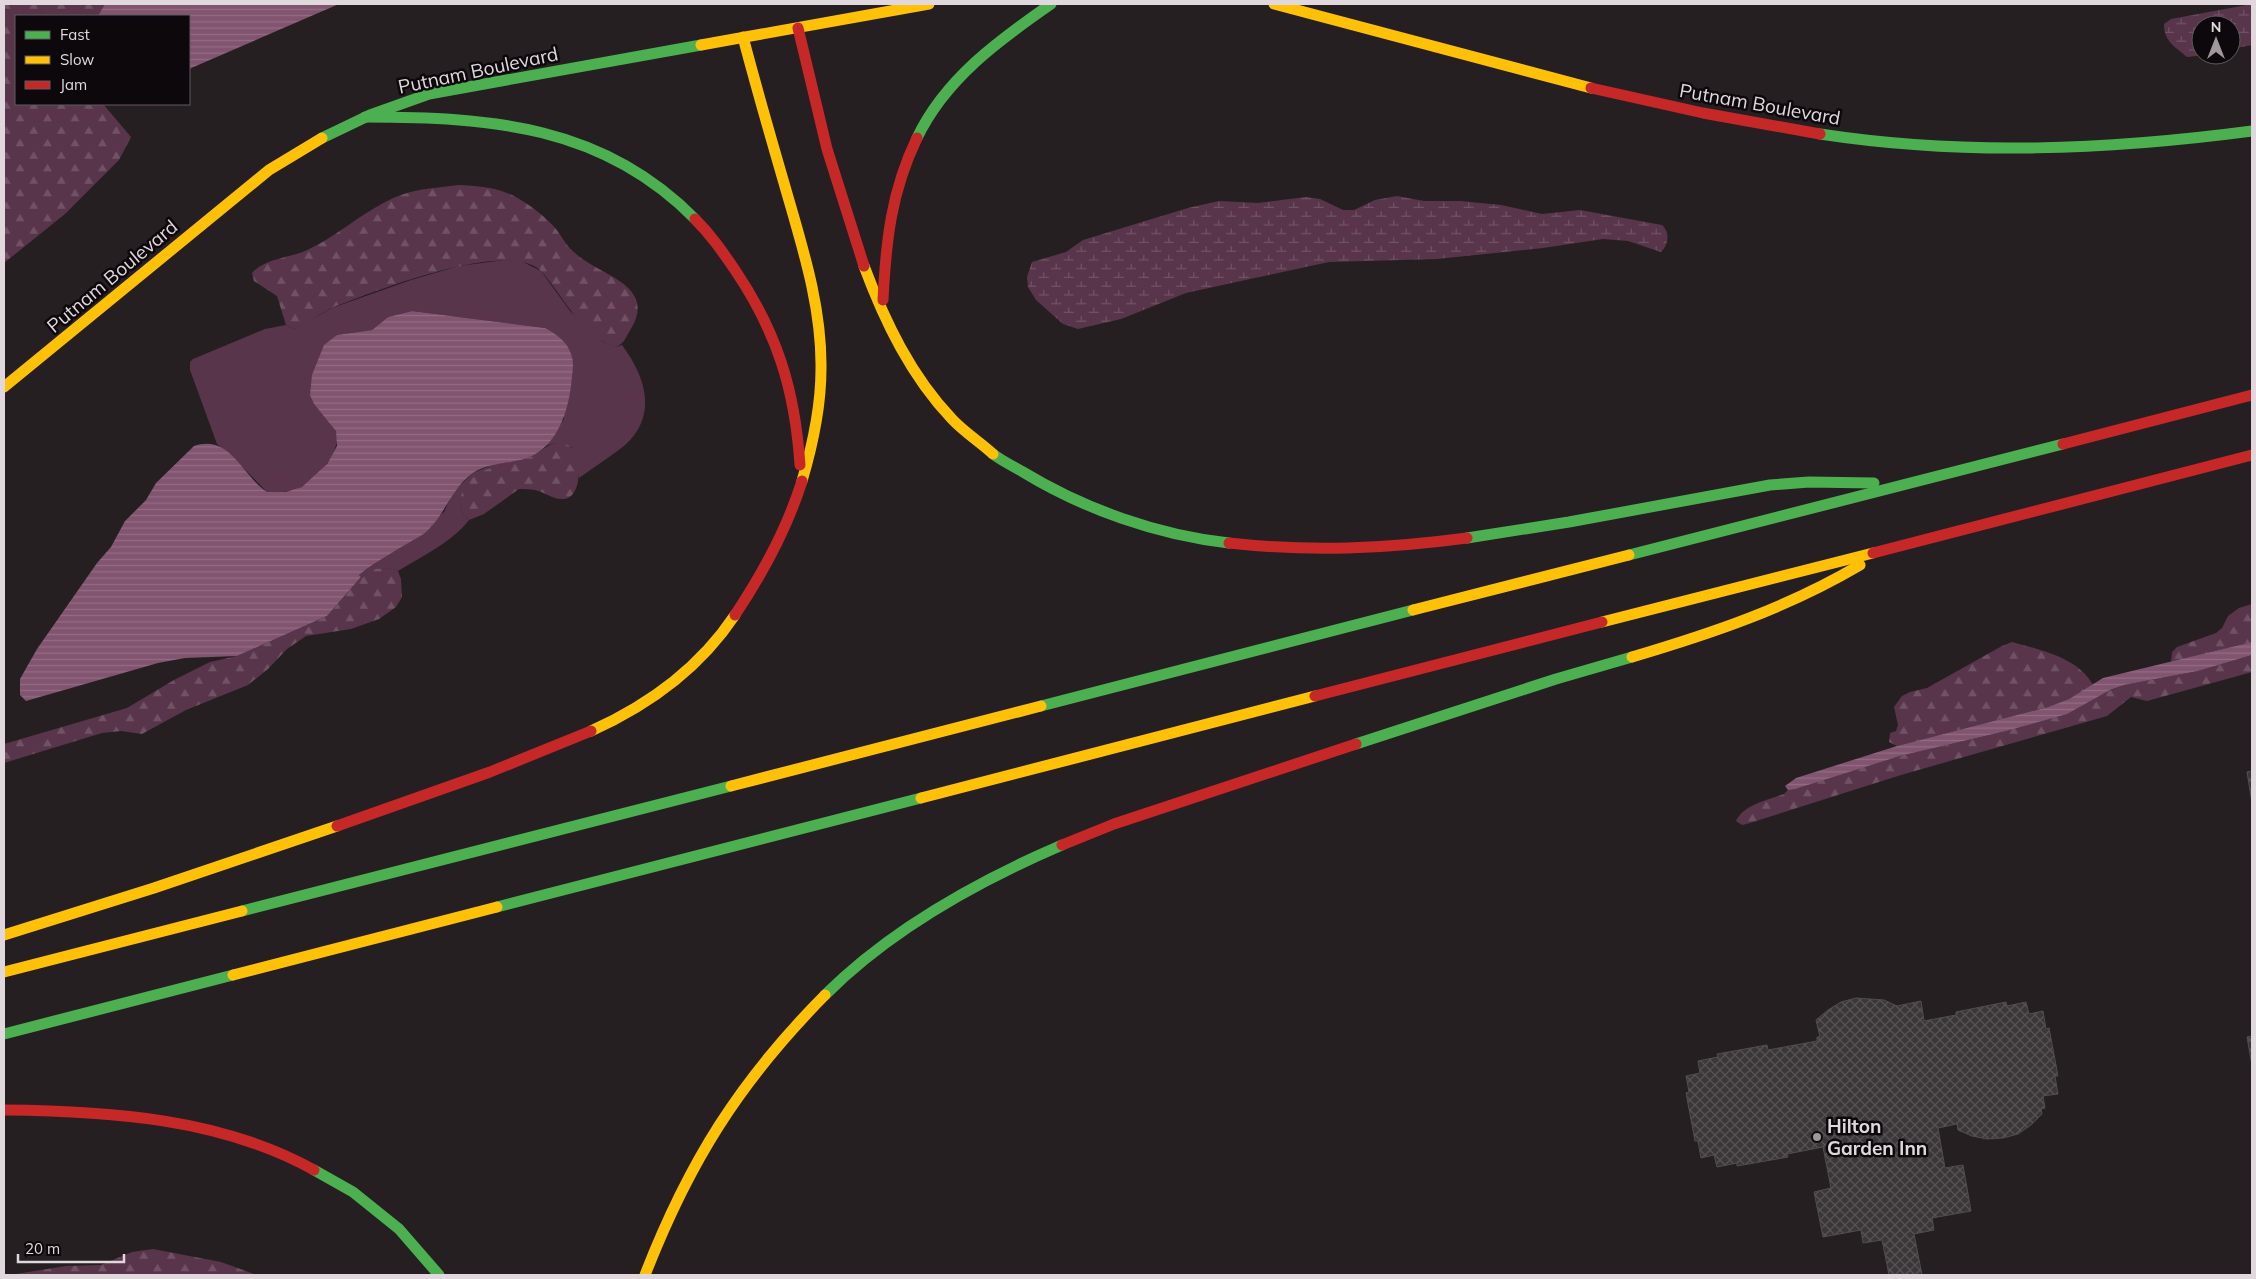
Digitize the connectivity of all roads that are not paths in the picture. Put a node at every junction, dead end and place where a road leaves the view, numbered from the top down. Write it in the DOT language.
graph roads {
  1 [pos="928,4"];
  2 [pos="1051,4"];
  3 [pos="1274,4"];
  4 [pos="798,28"];
  5 [pos="743,37"];
  6 [pos="365,117"];
  7 [pos="2252,131"];
  8 [pos="883,312"];
  9 [pos="4,388"];
  10 [pos="2252,395"];
  11 [pos="2252,455"];
  12 [pos="802,482"];
  13 [pos="1901,485"];
  14 [pos="1884,550"];
  15 [pos="4,935"];
  16 [pos="4,972"];
  17 [pos="4,1034"];
  18 [pos="4,1110"];
  19 [pos="439,1275"];
  20 [pos="645,1275"];
  1 -- 4 [label="main road, Putnam Boulevard"];
  2 -- 8 [label="main road"];
  3 -- 7 [label="main road, Putnam Boulevard"];
  4 -- 5 [label="main road, Putnam Boulevard"];
  4 -- 8 [label="main road"];
  5 -- 6 [label="main road, Putnam Boulevard"];
  5 -- 12 [label="main road"];
  6 -- 9 [label="main road, Putnam Boulevard"];
  6 -- 12 [label="main road"];
  8 -- 13 [label="main road"];
  10 -- 13 [label="main road"];
  11 -- 14 [label="main road"];
  12 -- 15 [label="main road"];
  13 -- 16 [label="main road"];
  14 -- 17 [label="main road"];
  14 -- 20 [label="main road"];
  18 -- 19 [label="main road"];
}
